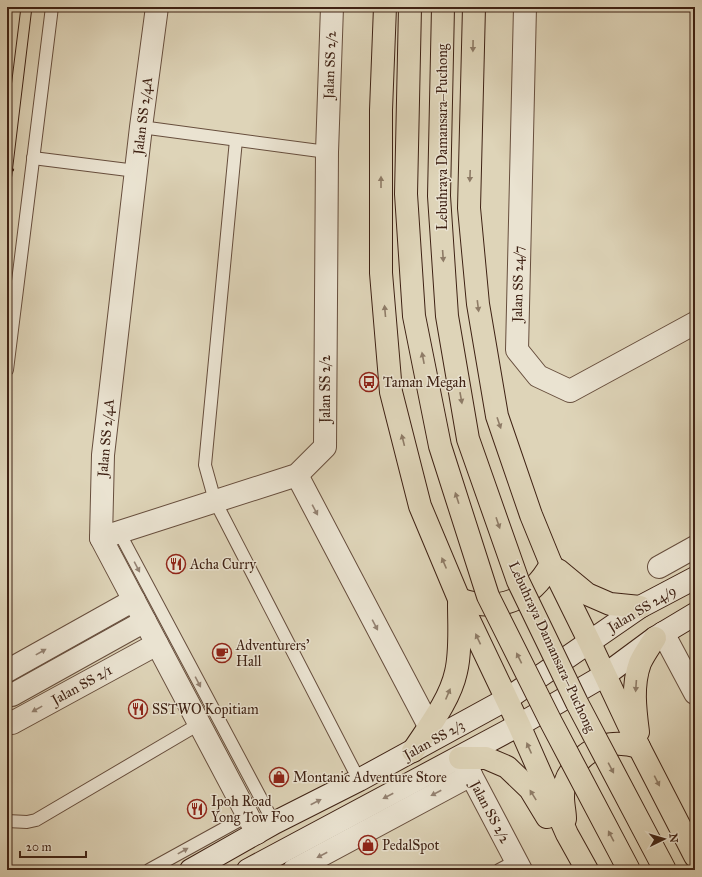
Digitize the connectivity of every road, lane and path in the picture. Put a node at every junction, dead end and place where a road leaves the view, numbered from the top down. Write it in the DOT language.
graph roads {
  1 [pos="52,7"];
  2 [pos="157,7"];
  3 [pos="332,7"];
  4 [pos="385,7"];
  5 [pos="410,7"];
  6 [pos="443,7"];
  7 [pos="474,7"];
  8 [pos="525,7"];
  9 [pos="141,127"];
  10 [pos="236,140"];
  11 [pos="327,152"];
  12 [pos="33,158"];
  13 [pos="7,169"];
  14 [pos="16,170"];
  15 [pos="136,171"];
  16 [pos="695,324"];
  17 [pos="7,370"];
  18 [pos="297,475"];
  19 [pos="215,502"];
  20 [pos="110,535"];
  21 [pos="695,547"];
  22 [pos="551,564"];
  23 [pos="659,567"];
  24 [pos="695,578"];
  25 [pos="459,599"];
  26 [pos="134,600"];
  27 [pos="640,608"];
  28 [pos="695,614"];
  29 [pos="145,621"];
  30 [pos="659,636"];
  31 [pos="590,642"];
  32 [pos="157,644"];
  33 [pos="7,670"];
  34 [pos="605,675"];
  35 [pos="695,693"];
  36 [pos="7,695"];
  37 [pos="507,699"];
  38 [pos="7,723"];
  39 [pos="199,724"];
  40 [pos="519,725"];
  41 [pos="429,726"];
  42 [pos="639,747"];
  43 [pos="413,751"];
  44 [pos="465,766"];
  45 [pos="359,780"];
  46 [pos="7,821"];
  47 [pos="259,824"];
  48 [pos="567,834"];
  49 [pos="695,856"];
  50 [pos="512,867"];
  51 [pos="149,870"];
  52 [pos="191,870"];
  53 [pos="248,870"];
  54 [pos="294,870"];
  55 [pos="587,870"];
  56 [pos="629,870"];
  57 [pos="665,870"];
  1 -- 12 [label="lane"];
  2 -- 9 [label="street, Jalan SS 2/4A"];
  3 -- 11 [label="street, Jalan SS 2/2"];
  25 -- 4 [label="highway, one-way"];
  56 -- 5 [label="highway, one-way, bridge"];
  6 -- 57 [label="highway, Lebuhraya Damansara–Puchong, one-way, bridge"];
  7 -- 22 [label="highway, one-way"];
  8 -- 16 [label="street, Jalan SS 24/7"];
  9 -- 10 [label="lane"];
  9 -- 15 [label="street, Jalan SS 2/4A"];
  10 -- 11 [label="lane"];
  10 -- 19 [label="lane"];
  11 -- 18 [label="street, Jalan SS 2/2"];
  12 -- 15 [label="lane"];
  12 -- 17 [label="lane"];
  13 -- 14 [label="path"];
  15 -- 20 [label="street, Jalan SS 2/4A"];
  18 -- 19 [label="street"];
  18 -- 41 [label="street, one-way"];
  19 -- 20 [label="street"];
  19 -- 45 [label="lane"];
  20 -- 26 [label="street, Jalan SS 2/4A"];
  20 -- 47 [label="lane, one-way"];
  21 -- 23 [label="street"];
  22 -- 25 [label="highway"];
  22 -- 27 [label="highway"];
  22 -- 31 [label="highway"];
  24 -- 27 [label="street, Jalan SS 24/9"];
  37 -- 25 [label="highway, one-way"];
  41 -- 25 [label="highway, one-way"];
  26 -- 29 [label="street, Jalan SS 2/4A"];
  33 -- 26 [label="street, one-way"];
  27 -- 31 [label="street, Jalan SS 24/9"];
  28 -- 30 [label="street"];
  29 -- 32 [label="street, Jalan SS 2/4A"];
  29 -- 36 [label="street, Jalan SS 2/1"];
  30 -- 34 [label="street"];
  30 -- 35 [label="street"];
  30 -- 42 [label="highway, one-way"];
  31 -- 34 [label="highway"];
  31 -- 37 [label="street, Jalan SS 24/9"];
  32 -- 38 [label="street, Jalan SS 2/1, one-way"];
  32 -- 39 [label="street, Jalan SS 2/4A"];
  34 -- 40 [label="street, Jalan SS 2/3"];
  34 -- 42 [label="highway"];
  37 -- 40 [label="highway"];
  37 -- 43 [label="street, Jalan SS 2/3"];
  39 -- 46 [label="lane"];
  39 -- 47 [label="street, Jalan SS 2/4A"];
  40 -- 44 [label="street, Jalan SS 2/3"];
  48 -- 40 [label="highway, one-way"];
  41 -- 43 [label="highway"];
  42 -- 48 [label="highway"];
  42 -- 49 [label="highway, one-way"];
  43 -- 45 [label="street, Jalan SS 2/3"];
  48 -- 44 [label="highway, one-way"];
  44 -- 50 [label="street, Jalan SS 2/2"];
  44 -- 53 [label="street, Jalan SS 2/3, one-way"];
  44 -- 54 [label="street, Jalan SS 2/2, one-way"];
  47 -- 45 [label="street, Jalan SS 2/3, one-way"];
  51 -- 47 [label="lane, one-way"];
  47 -- 52 [label="street, Jalan SS 2/3"];
  48 -- 55 [label="highway"];
}
